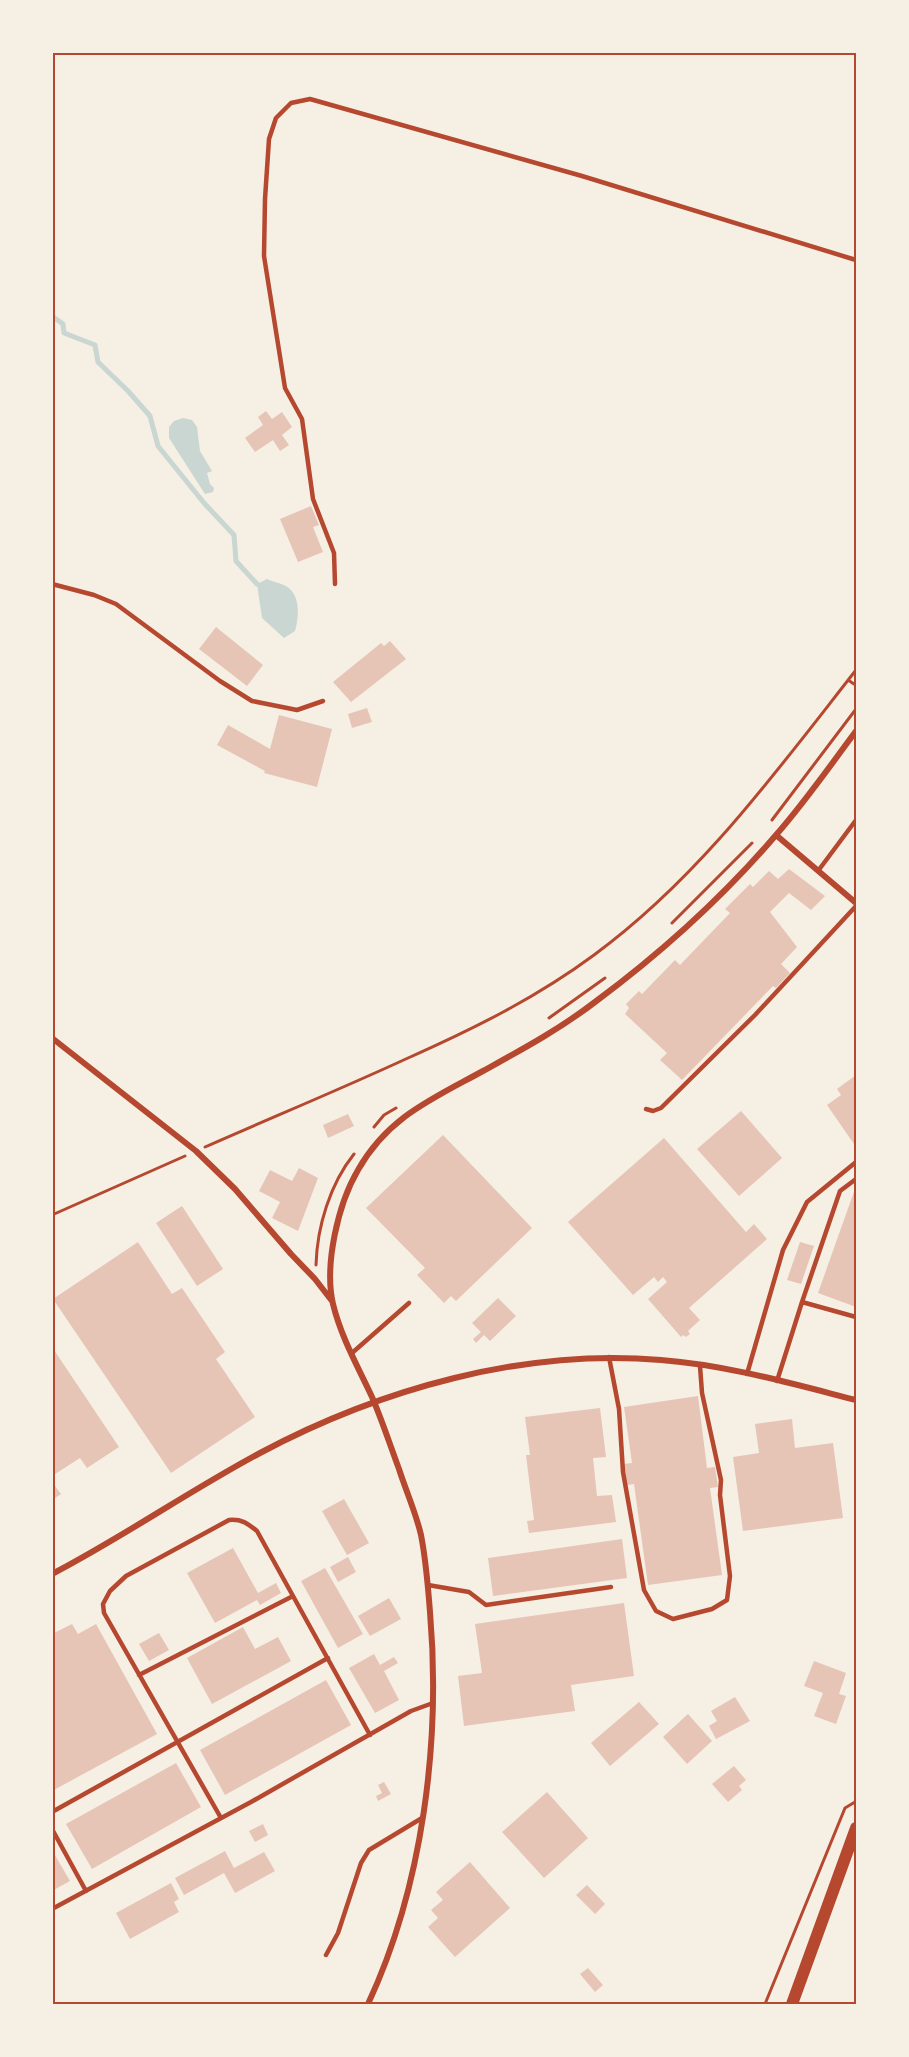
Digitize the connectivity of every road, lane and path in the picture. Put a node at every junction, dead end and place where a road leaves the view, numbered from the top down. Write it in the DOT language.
graph roads {
  1 [pos="856,260"];
  2 [pos="52,584"];
  3 [pos="335,584"];
  4 [pos="856,670"];
  5 [pos="848,680"];
  6 [pos="856,683"];
  7 [pos="322,701"];
  8 [pos="856,709"];
  9 [pos="856,731"];
  10 [pos="856,820"];
  11 [pos="770,822"];
  12 [pos="776,835"];
  13 [pos="755,840"];
  14 [pos="818,871"];
  15 [pos="856,905"];
  16 [pos="670,924"];
  17 [pos="607,977"];
  18 [pos="549,1018"];
  19 [pos="52,1038"];
  20 [pos="402,1104"];
  21 [pos="646,1109"];
  22 [pos="370,1133"];
  23 [pos="356,1150"];
  24 [pos="196,1151"];
  25 [pos="856,1162"];
  26 [pos="856,1179"];
  27 [pos="52,1215"];
  28 [pos="315,1279"];
  29 [pos="332,1301"];
  30 [pos="802,1302"];
  31 [pos="410,1303"];
  32 [pos="856,1317"];
  33 [pos="352,1353"];
  34 [pos="609,1357"];
  35 [pos="700,1366"];
  36 [pos="747,1374"];
  37 [pos="777,1381"];
  38 [pos="856,1400"];
  39 [pos="375,1403"];
  40 [pos="52,1574"];
  41 [pos="428,1585"];
  42 [pos="611,1587"];
  43 [pos="293,1596"];
  44 [pos="328,1658"];
  45 [pos="139,1675"];
  46 [pos="433,1703"];
  47 [pos="370,1735"];
  48 [pos="178,1742"];
  49 [pos="856,1798"];
  50 [pos="52,1812"];
  51 [pos="221,1818"];
  52 [pos="422,1818"];
  53 [pos="856,1828"];
  54 [pos="52,1829"];
  55 [pos="856,1842"];
  56 [pos="86,1891"];
  57 [pos="52,1909"];
  58 [pos="819,1931"];
  59 [pos="326,1955"];
  60 [pos="368,2004"];
  61 [pos="765,2004"];
  62 [pos="792,2004"];
  1 -- 3 [label="lane"];
  2 -- 7 [label="lane"];
  4 -- 5 [label="path"];
  5 -- 6 [label="path"];
  5 -- 24 [label="path"];
  8 -- 11 [label="path"];
  9 -- 12 [label="street"];
  10 -- 14 [label="lane"];
  12 -- 14 [label="street"];
  12 -- 29 [label="street"];
  13 -- 16 [label="path"];
  14 -- 15 [label="street"];
  15 -- 21 [label="lane"];
  17 -- 18 [label="path"];
  19 -- 24 [label="street"];
  20 -- 22 [label="path"];
  23 -- 28 [label="path"];
  24 -- 27 [label="path"];
  24 -- 28 [label="street"];
  25 -- 36 [label="lane"];
  26 -- 30 [label="lane"];
  28 -- 29 [label="street"];
  29 -- 33 [label="street"];
  30 -- 32 [label="lane"];
  30 -- 37 [label="lane"];
  31 -- 33 [label="lane"];
  33 -- 39 [label="street"];
  34 -- 35 [label="street"];
  34 -- 35 [label="lane"];
  34 -- 39 [label="street"];
  35 -- 36 [label="street"];
  36 -- 37 [label="street"];
  37 -- 38 [label="street"];
  39 -- 40 [label="street"];
  39 -- 41 [label="street"];
  41 -- 42 [label="lane"];
  41 -- 46 [label="street"];
  43 -- 44 [label="lane"];
  43 -- 45 [label="lane"];
  43 -- 45 [label="lane"];
  44 -- 47 [label="lane"];
  44 -- 48 [label="lane"];
  45 -- 48 [label="lane"];
  46 -- 47 [label="lane"];
  46 -- 52 [label="street"];
  47 -- 51 [label="lane"];
  48 -- 50 [label="lane"];
  48 -- 51 [label="lane"];
  49 -- 61 [label="path"];
  51 -- 56 [label="lane"];
  52 -- 59 [label="lane"];
  52 -- 60 [label="street"];
  53 -- 58 [label="main road"];
  54 -- 56 [label="lane"];
  55 -- 58 [label="main road"];
  56 -- 57 [label="lane"];
  58 -- 62 [label="main road"];
}
